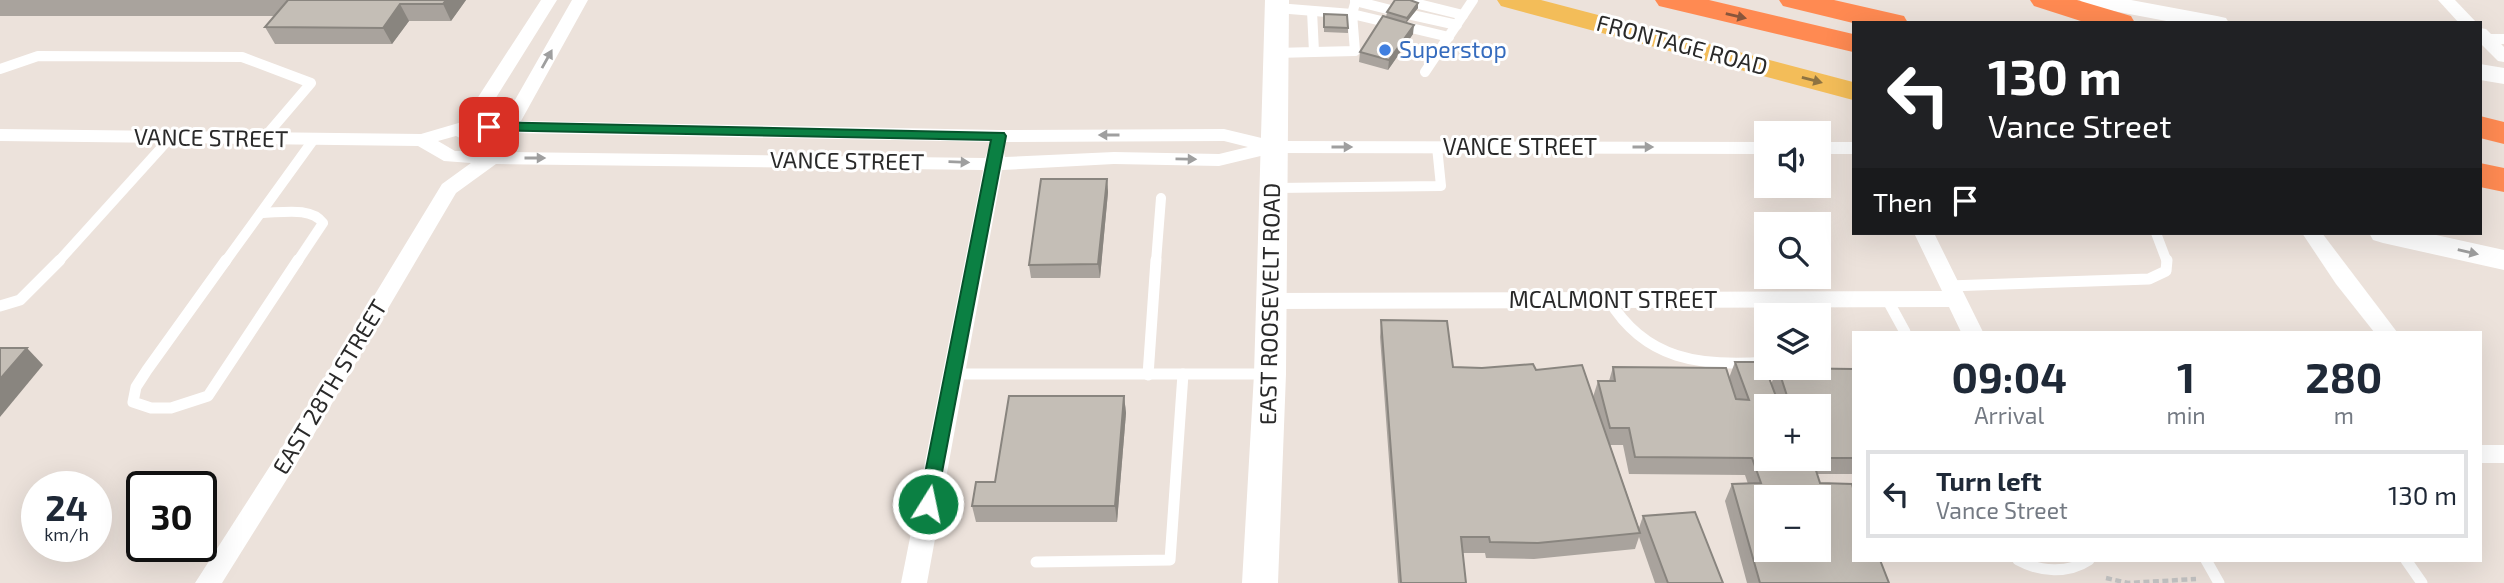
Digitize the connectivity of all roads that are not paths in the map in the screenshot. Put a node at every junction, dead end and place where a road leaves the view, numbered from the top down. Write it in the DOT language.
graph roads {
  1 [pos="549,0"];
  2 [pos="580,0"];
  3 [pos="1402,0"];
  4 [pos="1473,0"];
  5 [pos="1510,0"];
  6 [pos="1670,0"];
  7 [pos="1794,0"];
  8 [pos="2045,0"];
  9 [pos="2092,0"];
  10 [pos="2446,0"];
  11 [pos="1355,1"];
  12 [pos="1275,8"];
  13 [pos="1391,9"];
  14 [pos="2129,10"];
  15 [pos="1312,11"];
  16 [pos="1352,15"];
  17 [pos="1412,15"];
  18 [pos="1463,15"];
  19 [pos="1884,21"];
  20 [pos="2203,21"];
  21 [pos="2467,21"];
  22 [pos="1457,25"];
  23 [pos="2483,36"];
  24 [pos="1449,37"];
  25 [pos="2504,39"];
  26 [pos="1852,43"];
  27 [pos="1314,52"];
  28 [pos="1274,53"];
  29 [pos="2504,57"];
  30 [pos="0,69"];
  31 [pos="1425,72"];
  32 [pos="2482,72"];
  33 [pos="2504,76"];
  34 [pos="1852,91"];
  35 [pos="468,126"];
  36 [pos="509,127"];
  37 [pos="2482,128"];
  38 [pos="2504,133"];
  39 [pos="0,135"];
  40 [pos="999,136"];
  41 [pos="171,137"];
  42 [pos="264,138"];
  43 [pos="314,139"];
  44 [pos="422,140"];
  45 [pos="2482,145"];
  46 [pos="1274,147"];
  47 [pos="1437,147"];
  48 [pos="1754,148"];
  49 [pos="1831,148"];
  50 [pos="1852,148"];
  51 [pos="2504,149"];
  52 [pos="451,156"];
  53 [pos="492,157"];
  54 [pos="994,164"];
  55 [pos="2482,175"];
  56 [pos="2504,180"];
  57 [pos="1273,188"];
  58 [pos="449,189"];
  59 [pos="1161,198"];
  60 [pos="2482,202"];
  61 [pos="2504,205"];
  62 [pos="261,213"];
  63 [pos="1925,235"];
  64 [pos="2157,235"];
  65 [pos="2313,235"];
  66 [pos="2392,235"];
  67 [pos="2504,260"];
  68 [pos="1952,293"];
  69 [pos="1887,299"];
  70 [pos="1609,300"];
  71 [pos="1815,300"];
  72 [pos="1270,301"];
  73 [pos="1816,303"];
  74 [pos="0,306"];
  75 [pos="1904,331"];
  76 [pos="1971,331"];
  77 [pos="2385,331"];
  78 [pos="1754,364"];
  79 [pos="953,374"];
  80 [pos="1148,374"];
  81 [pos="1183,374"];
  82 [pos="1270,374"];
  83 [pos="1036,562"];
  84 [pos="2026,562"];
  85 [pos="2087,562"];
  86 [pos="2207,562"];
  87 [pos="2407,562"];
  88 [pos="208,583"];
  89 [pos="914,583"];
  90 [pos="1260,583"];
  91 [pos="2219,583"];
  92 [pos="2422,583"];
  1 -- 35 [label="street, EAST 28TH STREET"];
  36 -- 2 [label="street, EAST 28TH STREET, one-way"];
  3 -- 18 [label="lane"];
  4 -- 18 [label="lane"];
  5 -- 34 [label="main road, FRONTAGE ROAD, one-way"];
  6 -- 26 [label="highway, one-way"];
  7 -- 19 [label="highway"];
  8 -- 14 [label="highway"];
  9 -- 14 [label="main road"];
  10 -- 21 [label="street"];
  11 -- 13 [label="lane"];
  11 -- 16 [label="lane"];
  12 -- 15 [label="lane"];
  12 -- 28 [label="main road, EAST ROOSEVELT ROAD"];
  14 -- 20 [label="main road"];
  15 -- 16 [label="lane"];
  15 -- 27 [label="lane"];
  16 -- 24 [label="lane"];
  16 -- 27 [label="lane"];
  17 -- 22 [label="lane"];
  18 -- 22 [label="lane"];
  22 -- 24 [label="lane"];
  23 -- 25 [label="lane"];
  23 -- 29 [label="street"];
  24 -- 31 [label="lane"];
  27 -- 28 [label="lane"];
  28 -- 46 [label="main road, EAST ROOSEVELT ROAD"];
  30 -- 42 [label="lane"];
  32 -- 33 [label="main road"];
  35 -- 36 [label="street, VANCE STREET"];
  35 -- 44 [label="street, VANCE STREET"];
  35 -- 52 [label="street, EAST 28TH STREET"];
  36 -- 40 [label="street, VANCE STREET"];
  36 -- 53 [label="street, EAST 28TH STREET"];
  37 -- 38 [label="highway"];
  39 -- 41 [label="street, VANCE STREET"];
  46 -- 40 [label="street, VANCE STREET, one-way"];
  40 -- 54 [label="street"];
  41 -- 42 [label="street, VANCE STREET"];
  41 -- 74 [label="lane"];
  42 -- 43 [label="street, VANCE STREET"];
  43 -- 44 [label="street, VANCE STREET"];
  43 -- 62 [label="lane"];
  44 -- 52 [label="street, VANCE STREET"];
  45 -- 51 [label="highway"];
  46 -- 47 [label="street, VANCE STREET, one-way"];
  54 -- 46 [label="street, VANCE STREET, one-way"];
  46 -- 57 [label="main road, EAST ROOSEVELT ROAD"];
  47 -- 48 [label="street, VANCE STREET, one-way"];
  47 -- 57 [label="lane"];
  49 -- 50 [label="street"];
  52 -- 53 [label="street, VANCE STREET"];
  52 -- 58 [label="street, EAST 28TH STREET"];
  53 -- 54 [label="street, VANCE STREET, one-way"];
  53 -- 58 [label="street, EAST 28TH STREET"];
  54 -- 79 [label="street"];
  55 -- 56 [label="highway"];
  57 -- 72 [label="main road, EAST ROOSEVELT ROAD"];
  58 -- 88 [label="street, EAST 28TH STREET"];
  59 -- 80 [label="lane"];
  60 -- 61 [label="highway"];
  62 -- 62 [label="lane"];
  63 -- 68 [label="street"];
  64 -- 68 [label="lane"];
  65 -- 77 [label="street"];
  66 -- 67 [label="main road, one-way"];
  68 -- 69 [label="street, MCALMONT STREET"];
  68 -- 76 [label="street"];
  69 -- 71 [label="street, MCALMONT STREET"];
  69 -- 75 [label="lane"];
  70 -- 71 [label="street, MCALMONT STREET"];
  70 -- 72 [label="street, MCALMONT STREET"];
  70 -- 78 [label="lane"];
  71 -- 73 [label="lane"];
  72 -- 82 [label="main road, EAST ROOSEVELT ROAD"];
  79 -- 80 [label="lane"];
  79 -- 89 [label="street"];
  80 -- 81 [label="lane"];
  81 -- 82 [label="lane"];
  81 -- 83 [label="lane"];
  82 -- 90 [label="main road, EAST ROOSEVELT ROAD"];
  84 -- 85 [label="lane"];
  86 -- 91 [label="lane"];
  87 -- 92 [label="lane"];
}
